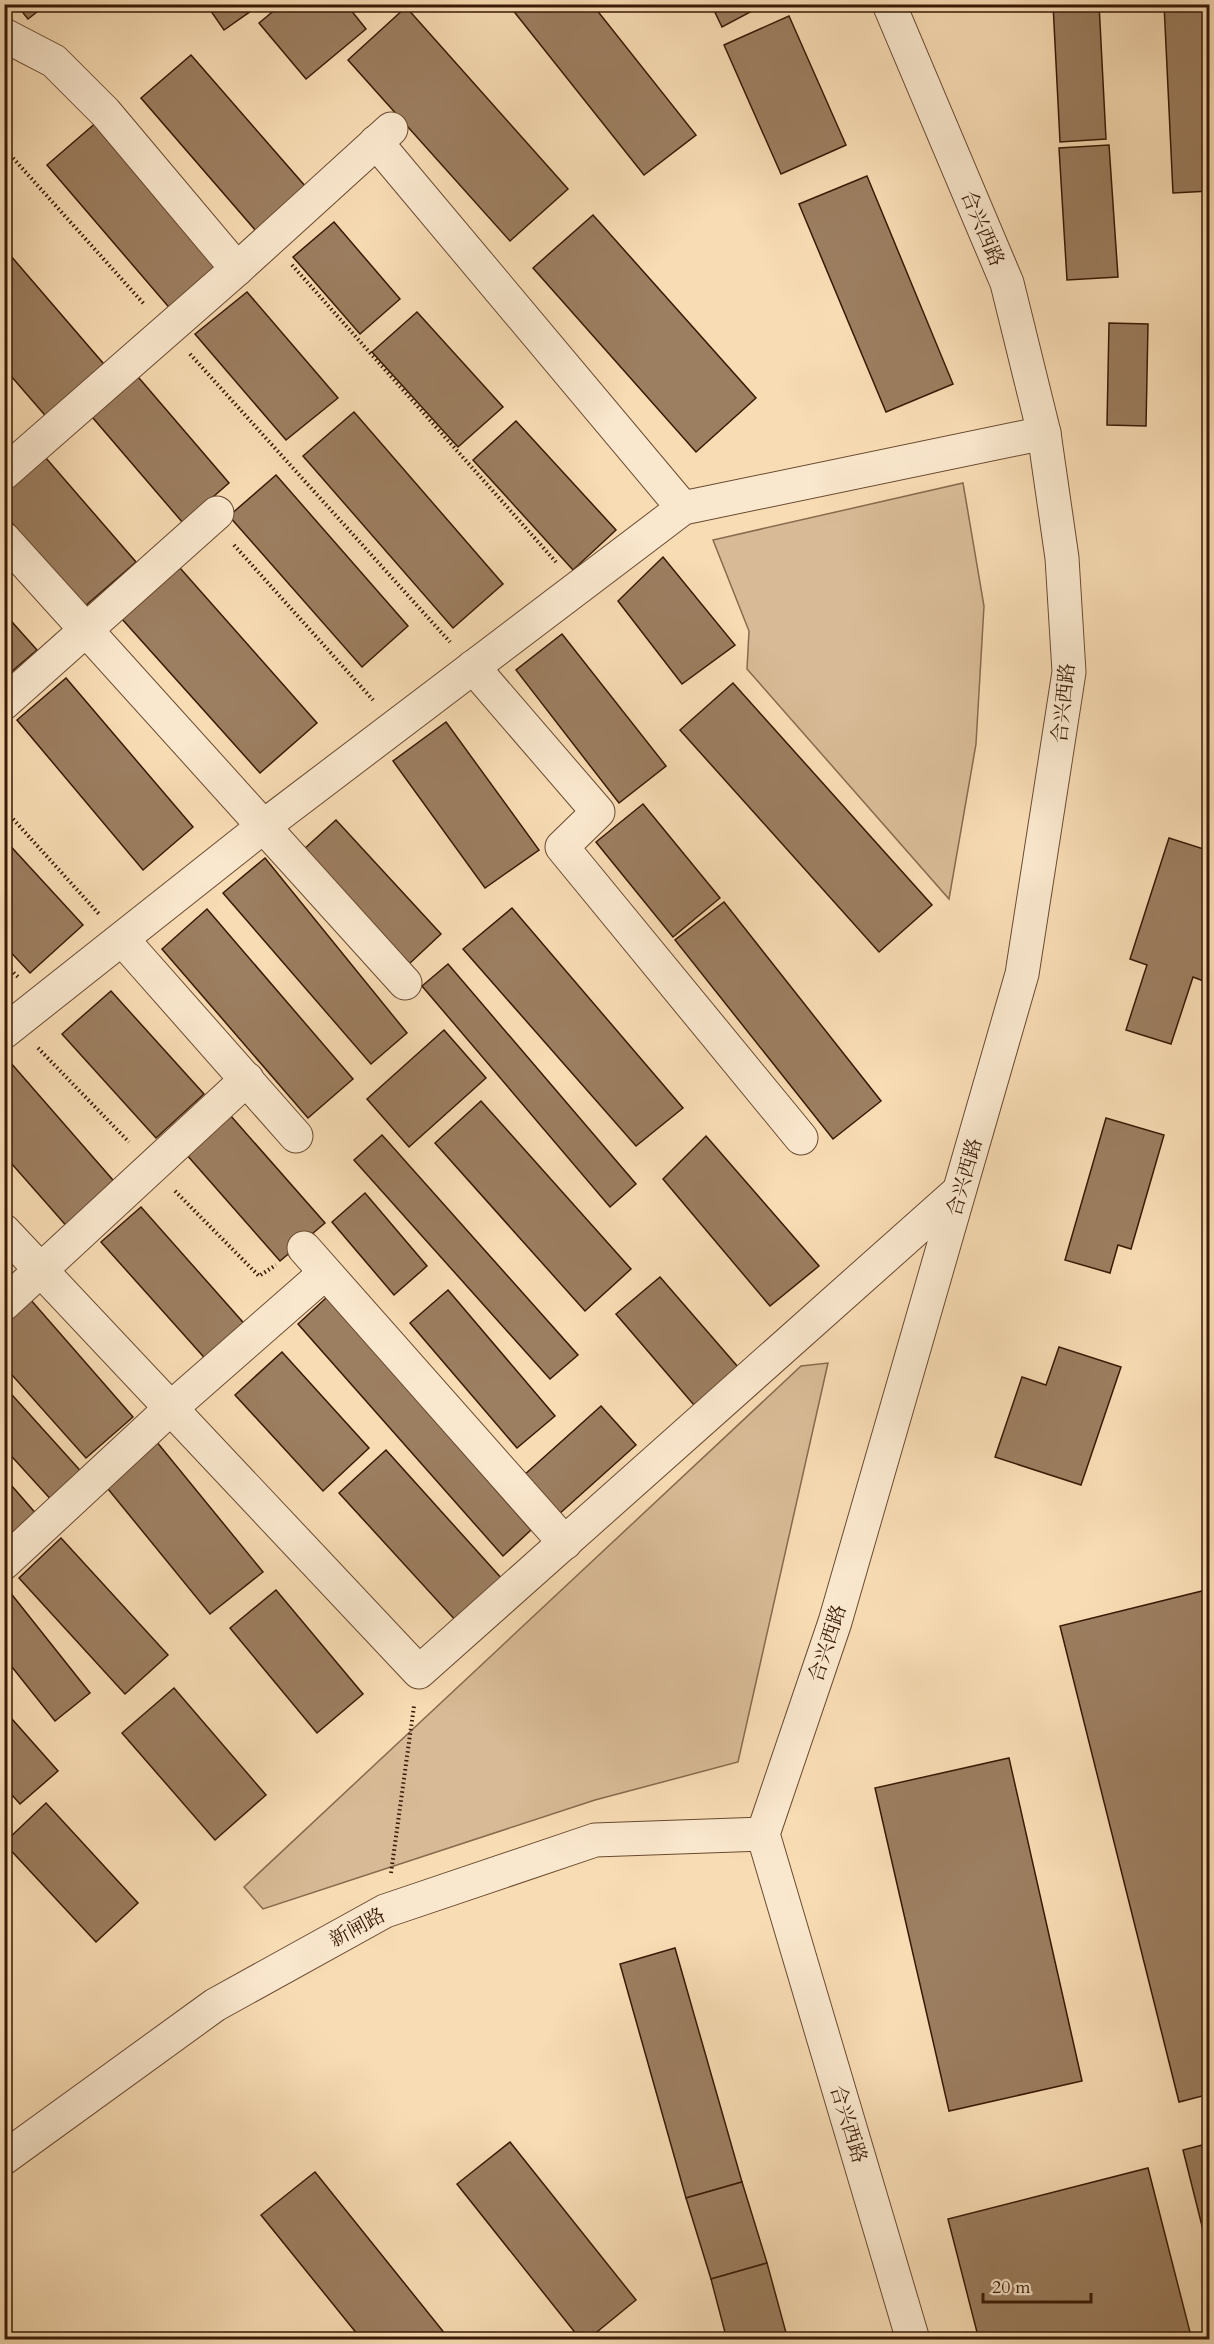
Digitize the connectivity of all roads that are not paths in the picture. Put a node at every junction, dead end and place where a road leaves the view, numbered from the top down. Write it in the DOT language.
graph roads {
  1 [pos="888,4"];
  2 [pos="4,35"];
  3 [pos="237,269"];
  4 [pos="1044,433"];
  5 [pos="5,472"];
  6 [pos="683,508"];
  7 [pos="214,516"];
  8 [pos="4,538"];
  9 [pos="87,630"];
  10 [pos="473,667"];
  11 [pos="4,704"];
  12 [pos="264,826"];
  13 [pos="122,939"];
  14 [pos="405,983"];
  15 [pos="4,1032"];
  16 [pos="247,1079"];
  17 [pos="296,1136"];
  18 [pos="801,1138"];
  19 [pos="960,1191"];
  20 [pos="4,1231"];
  21 [pos="304,1248"];
  22 [pos="41,1270"];
  23 [pos="326,1273"];
  24 [pos="4,1304"];
  25 [pos="171,1408"];
  26 [pos="565,1543"];
  27 [pos="4,1563"];
  28 [pos="763,1834"];
  29 [pos="4,2158"];
  30 [pos="913,2340"];
  1 -- 4 [label="street, 合兴西路"];
  2 -- 3 [label="street"];
  3 -- 5 [label="street"];
  3 -- 6 [label="street"];
  4 -- 6 [label="street"];
  4 -- 19 [label="street, 合兴西路"];
  6 -- 10 [label="street"];
  7 -- 9 [label="street"];
  8 -- 9 [label="street"];
  9 -- 11 [label="street"];
  9 -- 12 [label="street"];
  10 -- 12 [label="street"];
  10 -- 18 [label="street"];
  12 -- 13 [label="street"];
  12 -- 14 [label="street"];
  13 -- 15 [label="street"];
  13 -- 16 [label="street"];
  16 -- 17 [label="street"];
  16 -- 22 [label="street"];
  19 -- 26 [label="street"];
  19 -- 28 [label="street, 合兴西路"];
  20 -- 22 [label="street"];
  21 -- 23 [label="street"];
  22 -- 24 [label="street"];
  22 -- 25 [label="street"];
  23 -- 25 [label="street"];
  23 -- 26 [label="street"];
  25 -- 26 [label="street"];
  25 -- 27 [label="street"];
  28 -- 29 [label="street, 新闸路"];
  28 -- 30 [label="street, 合兴西路"];
}
